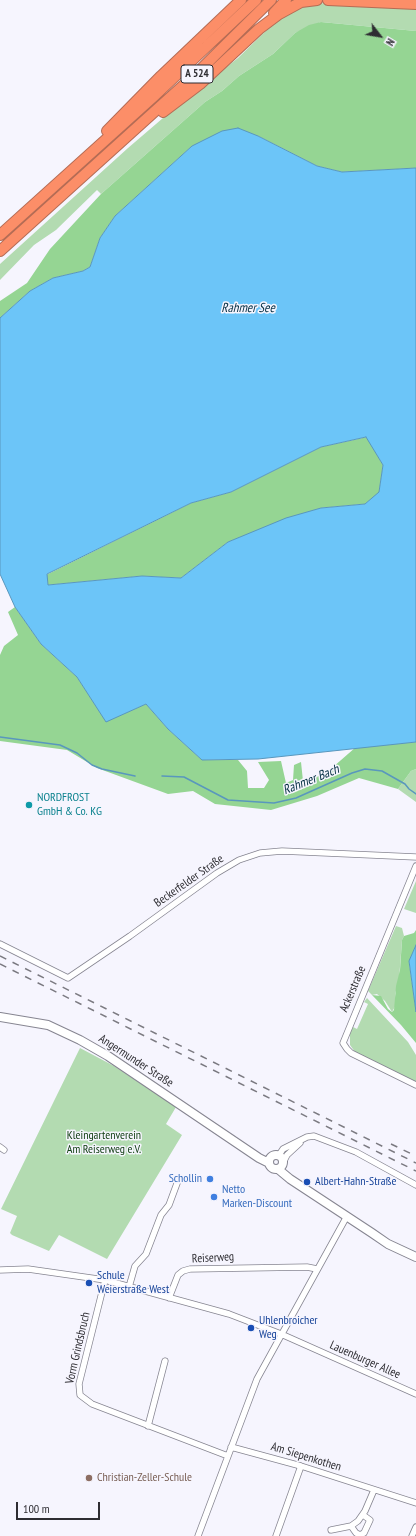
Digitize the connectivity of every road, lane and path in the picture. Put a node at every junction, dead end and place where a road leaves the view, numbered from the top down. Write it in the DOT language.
graph roads {
  1 [pos="241,0"];
  2 [pos="256,0"];
  3 [pos="271,0"];
  4 [pos="286,0"];
  5 [pos="317,0"];
  6 [pos="328,0"];
  7 [pos="416,4"];
  8 [pos="259,29"];
  9 [pos="119,144"];
  10 [pos="75,167"];
  11 [pos="0,235"];
  12 [pos="0,251"];
  13 [pos="416,857"];
  14 [pos="416,866"];
  15 [pos="0,944"];
  16 [pos="0,1017"];
  17 [pos="416,1085"];
  18 [pos="277,1162"];
  19 [pos="179,1178"];
  20 [pos="416,1185"];
  21 [pos="347,1216"];
  22 [pos="416,1257"];
  23 [pos="317,1269"];
  24 [pos="0,1270"];
  25 [pos="105,1280"];
  26 [pos="129,1287"];
  27 [pos="169,1298"];
  28 [pos="281,1334"];
  29 [pos="165,1361"];
  30 [pos="416,1394"];
  31 [pos="148,1426"];
  32 [pos="231,1447"];
  33 [pos="228,1456"];
  34 [pos="301,1466"];
  35 [pos="374,1490"];
  36 [pos="416,1503"];
  37 [pos="363,1515"];
  38 [pos="351,1526"];
  39 [pos="416,1527"];
  40 [pos="332,1530"];
  41 [pos="198,1536"];
  42 [pos="276,1536"];
  43 [pos="412,1536"];
  1 -- 10 [label="highway"];
  2 -- 10 [label="highway, A 524"];
  3 -- 9 [label="highway, A 524"];
  4 -- 8 [label="highway"];
  5 -- 8 [label="highway"];
  6 -- 7 [label="highway"];
  8 -- 9 [label="highway"];
  9 -- 12 [label="highway, A 524"];
  10 -- 11 [label="highway, A 524"];
  13 -- 15 [label="street, Beckerfelder Straße"];
  14 -- 17 [label="street, Ackerstraße"];
  16 -- 18 [label="main road, Angermunder Straße"];
  18 -- 20 [label="street"];
  18 -- 21 [label="main road"];
  19 -- 26 [label="street"];
  21 -- 22 [label="main road"];
  21 -- 23 [label="street"];
  23 -- 27 [label="street, Reiserweg"];
  23 -- 28 [label="street"];
  24 -- 25 [label="street"];
  25 -- 26 [label="street"];
  25 -- 31 [label="street, Vorm Grindsbruch"];
  26 -- 27 [label="street"];
  27 -- 28 [label="street, Lauenburger Allee"];
  28 -- 30 [label="street, Lauenburger Allee"];
  28 -- 32 [label="street"];
  29 -- 31 [label="street"];
  31 -- 33 [label="street, Vorm Grindsbruch"];
  32 -- 33 [label="street"];
  32 -- 34 [label="street, Am Siepenkothen"];
  33 -- 41 [label="street"];
  34 -- 35 [label="street, Am Siepenkothen"];
  34 -- 42 [label="street"];
  35 -- 36 [label="street, Am Siepenkothen"];
  35 -- 37 [label="street"];
  37 -- 38 [label="street"];
  37 -- 38 [label="street"];
  38 -- 40 [label="street"];
  39 -- 43 [label="street"];
}
